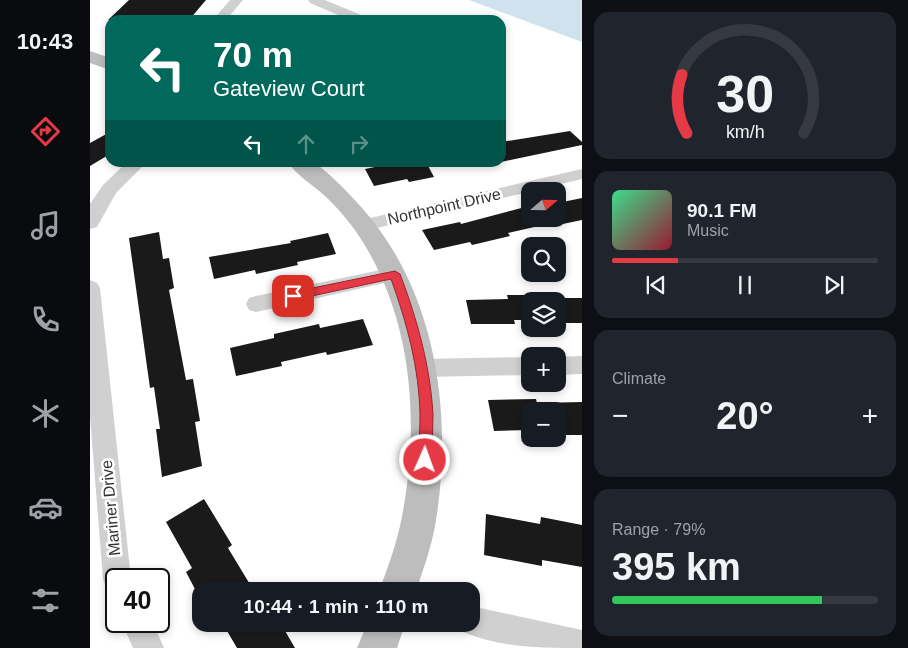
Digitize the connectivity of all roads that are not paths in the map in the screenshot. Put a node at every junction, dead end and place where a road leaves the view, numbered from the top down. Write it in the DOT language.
graph roads {
  1 [pos="237,0"];
  2 [pos="314,0"];
  3 [pos="224,15"];
  4 [pos="350,15"];
  5 [pos="90,56"];
  6 [pos="105,63"];
  7 [pos="133,167"];
  8 [pos="305,167"];
  9 [pos="582,174"];
  10 [pos="90,223"];
  11 [pos="364,225"];
  12 [pos="395,274"];
  13 [pos="90,288"];
  14 [pos="256,304"];
  15 [pos="582,365"];
  16 [pos="521,366"];
  17 [pos="566,366"];
  18 [pos="422,368"];
  19 [pos="116,568"];
  20 [pos="401,582"];
  21 [pos="480,623"];
  22 [pos="383,632"];
  23 [pos="142,633"];
  24 [pos="582,645"];
  25 [pos="149,648"];
  26 [pos="377,648"];
  1 -- 3 [label="street"];
  2 -- 4 [label="street"];
  5 -- 6 [label="street"];
  7 -- 10 [label="street"];
  8 -- 11 [label="street"];
  9 -- 11 [label="street, Northpoint Drive"];
  11 -- 12 [label="street"];
  12 -- 14 [label="street"];
  12 -- 18 [label="street"];
  13 -- 19 [label="street, Mariner Drive"];
  15 -- 17 [label="street"];
  16 -- 18 [label="street"];
  18 -- 20 [label="street"];
  21 -- 24 [label="street"];
  22 -- 26 [label="street"];
  23 -- 25 [label="street"];
}
